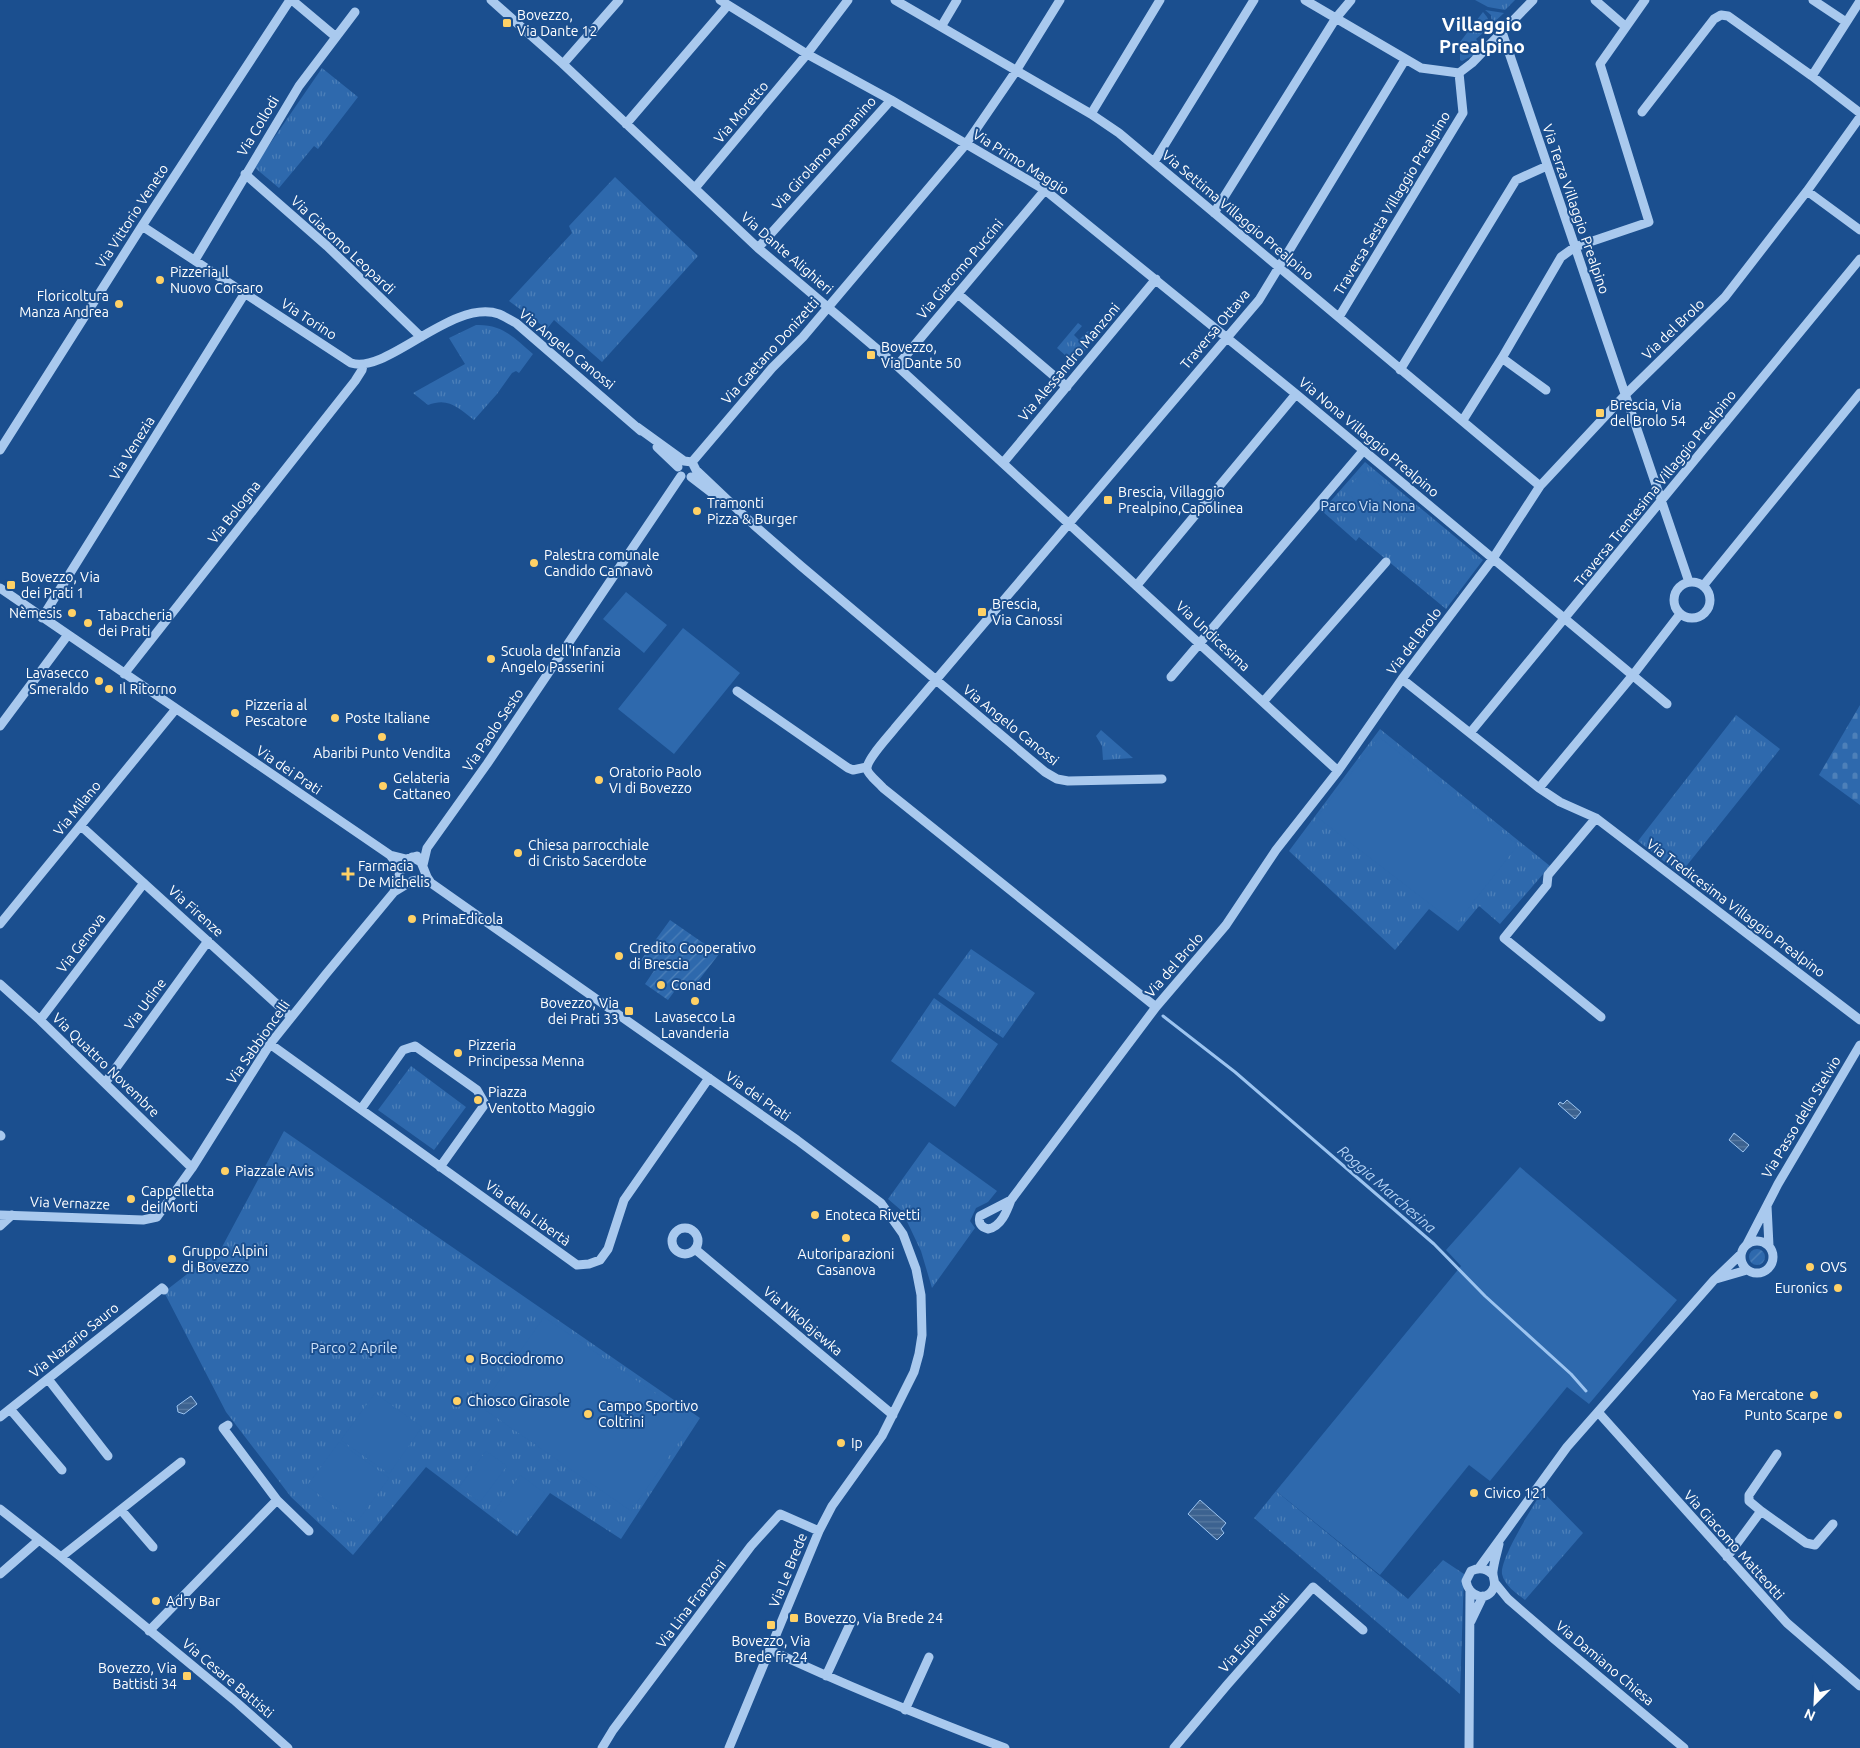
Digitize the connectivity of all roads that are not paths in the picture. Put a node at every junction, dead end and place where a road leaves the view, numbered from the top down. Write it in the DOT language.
graph roads {
  1 [pos="291,0"];
  2 [pos="619,0"];
  3 [pos="848,0"];
  4 [pos="895,0"];
  5 [pos="957,0"];
  6 [pos="1060,0"];
  7 [pos="1160,0"];
  8 [pos="1254,0"];
  9 [pos="1305,0"];
  10 [pos="1351,0"];
  11 [pos="1533,0"];
  12 [pos="1595,0"];
  13 [pos="1645,0"];
  14 [pos="1813,0"];
  15 [pos="494,1"];
  16 [pos="1860,1"];
  17 [pos="724,2"];
  18 [pos="354,12"];
  19 [pos="1336,18"];
  20 [pos="1846,22"];
  21 [pos="941,27"];
  22 [pos="1626,27"];
  23 [pos="1502,32"];
  24 [pos="336,37"];
  25 [pos="807,54"];
  26 [pos="1405,60"];
  27 [pos="563,64"];
  28 [pos="1016,72"];
  29 [pos="1459,73"];
  30 [pos="1812,76"];
  31 [pos="891,100"];
  32 [pos="1642,112"];
  33 [pos="1860,113"];
  34 [pos="1091,114"];
  35 [pos="1860,117"];
  36 [pos="626,124"];
  37 [pos="966,144"];
  38 [pos="1154,162"];
  39 [pos="1547,166"];
  40 [pos="245,174"];
  41 [pos="695,188"];
  42 [pos="1045,190"];
  43 [pos="1807,190"];
  44 [pos="1214,213"];
  45 [pos="142,226"];
  46 [pos="1860,230"];
  47 [pos="1575,247"];
  48 [pos="758,248"];
  49 [pos="1860,259"];
  50 [pos="194,260"];
  51 [pos="1277,267"];
  52 [pos="1156,279"];
  53 [pos="246,294"];
  54 [pos="958,294"];
  55 [pos="828,307"];
  56 [pos="1339,317"];
  57 [pos="421,336"];
  58 [pos="1226,337"];
  59 [pos="1502,358"];
  60 [pos="363,365"];
  61 [pos="897,366"];
  62 [pos="1400,370"];
  63 [pos="1067,387"];
  64 [pos="1546,390"];
  65 [pos="1860,393"];
  66 [pos="1296,394"];
  67 [pos="1625,395"];
  68 [pos="1463,420"];
  69 [pos="0,450"];
  70 [pos="1363,451"];
  71 [pos="1003,463"];
  72 [pos="687,469"];
  73 [pos="1540,486"];
  74 [pos="1662,500"];
  75 [pos="1069,522"];
  76 [pos="1492,560"];
  77 [pos="1386,562"];
  78 [pos="1689,582"];
  79 [pos="1137,585"];
  80 [pos="1703,586"];
  81 [pos="0,588"];
  82 [pos="1680,614"];
  83 [pos="42,618"];
  84 [pos="1564,620"];
  85 [pos="68,636"];
  86 [pos="1201,644"];
  87 [pos="124,674"];
  88 [pos="1633,675"];
  89 [pos="1171,677"];
  90 [pos="1402,679"];
  91 [pos="936,681"];
  92 [pos="737,691"];
  93 [pos="1263,702"];
  94 [pos="1667,704"];
  95 [pos="176,710"];
  96 [pos="0,726"];
  97 [pos="1470,733"];
  98 [pos="868,763"];
  99 [pos="1338,771"];
  100 [pos="1162,779"];
  101 [pos="1538,788"];
  102 [pos="1596,818"];
  103 [pos="81,826"];
  104 [pos="427,848"];
  105 [pos="390,855"];
  106 [pos="409,858"];
  107 [pos="424,868"];
  108 [pos="400,870"];
  109 [pos="415,881"];
  110 [pos="144,883"];
  111 [pos="431,883"];
  112 [pos="394,892"];
  113 [pos="0,924"];
  114 [pos="208,941"];
  115 [pos="0,984"];
  116 [pos="1156,1007"];
  117 [pos="1601,1016"];
  118 [pos="292,1017"];
  119 [pos="40,1020"];
  120 [pos="1860,1020"];
  121 [pos="270,1044"];
  122 [pos="1860,1045"];
  123 [pos="709,1078"];
  124 [pos="105,1083"];
  125 [pos="361,1110"];
  126 [pos="440,1167"];
  127 [pos="192,1168"];
  128 [pos="1011,1200"];
  129 [pos="1767,1203"];
  130 [pos="0,1214"];
  131 [pos="12,1216"];
  132 [pos="157,1218"];
  133 [pos="0,1226"];
  134 [pos="1747,1244"];
  135 [pos="1768,1246"];
  136 [pos="695,1249"];
  137 [pos="1741,1254"];
  138 [pos="1747,1270"];
  139 [pos="1714,1280"];
  140 [pos="164,1290"];
  141 [pos="48,1379"];
  142 [pos="10,1409"];
  143 [pos="1598,1412"];
  144 [pos="893,1415"];
  145 [pos="0,1417"];
  146 [pos="228,1425"];
  147 [pos="1777,1454"];
  148 [pos="108,1456"];
  149 [pos="181,1462"];
  150 [pos="62,1470"];
  151 [pos="277,1500"];
  152 [pos="0,1510"];
  153 [pos="120,1510"];
  154 [pos="1761,1511"];
  155 [pos="1833,1524"];
  156 [pos="309,1530"];
  157 [pos="819,1531"];
  158 [pos="39,1540"];
  159 [pos="1500,1540"];
  160 [pos="153,1547"];
  161 [pos="61,1557"];
  162 [pos="1727,1557"];
  163 [pos="1479,1568"];
  164 [pos="0,1574"];
  165 [pos="1493,1579"];
  166 [pos="1470,1592"];
  167 [pos="1486,1595"];
  168 [pos="1508,1599"];
  169 [pos="851,1622"];
  170 [pos="1470,1624"];
  171 [pos="1363,1630"];
  172 [pos="149,1631"];
  173 [pos="770,1650"];
  174 [pos="929,1657"];
  175 [pos="826,1676"];
  176 [pos="1860,1686"];
  177 [pos="904,1710"];
  178 [pos="733,1739"];
  179 [pos="288,1748"];
  180 [pos="602,1748"];
  181 [pos="729,1748"];
  182 [pos="738,1748"];
  183 [pos="1005,1748"];
  184 [pos="1174,1748"];
  185 [pos="1468,1748"];
  186 [pos="1684,1748"];
  1 -- 24 [label="street"];
  1 -- 45 [label="street, Via Vittorio Veneto"];
  2 -- 27 [label="street"];
  3 -- 25 [label="street"];
  4 -- 21 [label="street, Via Settima Villaggio Prealpino"];
  5 -- 21 [label="street"];
  6 -- 28 [label="street, Via Gaetano Donizetti"];
  7 -- 34 [label="street"];
  8 -- 38 [label="street"];
  9 -- 19 [label="street"];
  10 -- 19 [label="street"];
  11 -- 23 [label="street"];
  12 -- 22 [label="street"];
  13 -- 22 [label="street"];
  14 -- 20 [label="street"];
  15 -- 27 [label="street, Via Dante Alighieri"];
  16 -- 20 [label="street"];
  17 -- 25 [label="street, Via Primo Maggio"];
  17 -- 36 [label="street"];
  18 -- 24 [label="street, Via Collodi"];
  19 -- 26 [label="street"];
  19 -- 44 [label="street"];
  20 -- 30 [label="street"];
  21 -- 28 [label="street, Via Settima Villaggio Prealpino"];
  22 -- 47 [label="street"];
  23 -- 29 [label="street"];
  23 -- 39 [label="street, Via Terza Villaggio Prealpino"];
  24 -- 40 [label="street, Via Collodi"];
  25 -- 31 [label="street, Via Primo Maggio"];
  25 -- 41 [label="street, Via Moretto"];
  26 -- 29 [label="street"];
  26 -- 51 [label="street, Traversa Ottava"];
  27 -- 36 [label="street, Via Dante Alighieri"];
  28 -- 34 [label="street, Via Settima Villaggio Prealpino"];
  28 -- 37 [label="street, Via Gaetano Donizetti"];
  29 -- 56 [label="street, Traversa Sesta Villaggio Prealpino"];
  30 -- 32 [label="street"];
  30 -- 33 [label="street"];
  31 -- 37 [label="street, Via Primo Maggio"];
  31 -- 48 [label="street, Via Girolamo Romanino"];
  34 -- 38 [label="street, Via Settima Villaggio Prealpino"];
  35 -- 43 [label="street, Via del Brolo"];
  36 -- 41 [label="street, Via Dante Alighieri"];
  37 -- 42 [label="street, Via Primo Maggio"];
  37 -- 55 [label="street, Via Gaetano Donizetti"];
  38 -- 44 [label="street, Via Settima Villaggio Prealpino"];
  39 -- 47 [label="street, Via Terza Villaggio Prealpino"];
  39 -- 62 [label="street"];
  40 -- 50 [label="street, Via Collodi"];
  40 -- 57 [label="street, Via Giacomo Leopardi"];
  41 -- 48 [label="street, Via Dante Alighieri"];
  42 -- 52 [label="street, Via Primo Maggio"];
  42 -- 54 [label="street, Via Giacomo Puccini"];
  43 -- 46 [label="street"];
  43 -- 67 [label="street, Via del Brolo"];
  44 -- 51 [label="street, Via Settima Villaggio Prealpino"];
  45 -- 50 [label="street, Via Torino"];
  45 -- 69 [label="street, Via Vittorio Veneto"];
  47 -- 59 [label="street"];
  47 -- 67 [label="street, Via Terza Villaggio Prealpino"];
  48 -- 55 [label="street, Via Dante Alighieri"];
  49 -- 74 [label="street, Traversa Trentesima Villaggio Prealpino"];
  50 -- 53 [label="street, Via Torino"];
  51 -- 56 [label="street, Via Settima Villaggio Prealpino"];
  51 -- 58 [label="street, Traversa Ottava"];
  52 -- 58 [label="street, Via Primo Maggio"];
  52 -- 63 [label="street, Via Alessandro Manzoni"];
  53 -- 60 [label="street, Via Torino"];
  53 -- 83 [label="street, Via Venezia"];
  54 -- 61 [label="street, Via Giacomo Puccini"];
  54 -- 63 [label="street"];
  55 -- 61 [label="street, Via Dante Alighieri"];
  55 -- 72 [label="street, Via Gaetano Donizetti"];
  56 -- 62 [label="street, Via Settima Villaggio Prealpino"];
  57 -- 60 [label="street, Via Angelo Canossi"];
  57 -- 72 [label="street, Via Angelo Canossi"];
  58 -- 66 [label="street, Via Nona Villaggio Prealpino"];
  58 -- 75 [label="street, Traversa Ottava"];
  59 -- 64 [label="street"];
  59 -- 68 [label="street"];
  60 -- 87 [label="street, Via Bologna"];
  61 -- 71 [label="street, Via Dante Alighieri"];
  62 -- 68 [label="street, Via Settima Villaggio Prealpino"];
  63 -- 71 [label="street, Via Alessandro Manzoni"];
  65 -- 80 [label="street"];
  66 -- 70 [label="street, Via Nona Villaggio Prealpino"];
  66 -- 79 [label="street"];
  67 -- 73 [label="street, Via del Brolo"];
  67 -- 74 [label="street, Via Terza Villaggio Prealpino"];
  68 -- 73 [label="street, Via Settima Villaggio Prealpino"];
  70 -- 76 [label="street, Via Nona Villaggio Prealpino"];
  70 -- 86 [label="street"];
  71 -- 75 [label="street, Via Dante Alighieri"];
  72 -- 91 [label="street, Via Angelo Canossi"];
  72 -- 104 [label="street, Via Paolo Sesto"];
  73 -- 76 [label="street, Via del Brolo"];
  74 -- 78 [label="street, Via Terza Villaggio Prealpino"];
  74 -- 84 [label="street, Traversa Trentesima Villaggio Prealpino"];
  75 -- 79 [label="street, Via Undicesima"];
  75 -- 91 [label="street"];
  76 -- 84 [label="street, Via Nona Villaggio Prealpino"];
  76 -- 90 [label="street, Via del Brolo"];
  77 -- 93 [label="street"];
  78 -- 80 [label="street"];
  78 -- 82 [label="street"];
  79 -- 86 [label="street, Via Undicesima"];
  80 -- 82 [label="street"];
  81 -- 83 [label="street, Via dei Prati"];
  82 -- 88 [label="street"];
  83 -- 85 [label="street, Via dei Prati"];
  84 -- 88 [label="street, Via Nona Villaggio Prealpino"];
  84 -- 97 [label="street, Traversa Trentesima Villaggio Prealpino"];
  85 -- 87 [label="street, Via dei Prati"];
  85 -- 96 [label="street"];
  86 -- 89 [label="street"];
  86 -- 93 [label="street, Via Undicesima"];
  87 -- 95 [label="street, Via dei Prati"];
  88 -- 94 [label="street, Via Nona Villaggio Prealpino"];
  88 -- 101 [label="street"];
  90 -- 97 [label="street, Via Tredicesima Villaggio Prealpino"];
  90 -- 99 [label="street, Via del Brolo"];
  91 -- 98 [label="street"];
  91 -- 100 [label="street, Via Angelo Canossi"];
  92 -- 98 [label="street"];
  93 -- 99 [label="street, Via Undicesima"];
  95 -- 103 [label="street, Via Milano"];
  95 -- 105 [label="street, Via dei Prati"];
  97 -- 101 [label="street, Via Tredicesima Villaggio Prealpino"];
  98 -- 116 [label="street"];
  99 -- 116 [label="street, Via del Brolo"];
  101 -- 102 [label="street, Via Tredicesima Villaggio Prealpino"];
  102 -- 117 [label="street"];
  102 -- 120 [label="street, Via Tredicesima Villaggio Prealpino"];
  103 -- 110 [label="street, Via Firenze"];
  103 -- 113 [label="street, Via Milano"];
  104 -- 106 [label="street, Via Paolo Sesto"];
  104 -- 107 [label="street, Via Paolo Sesto"];
  105 -- 106 [label="street, Via dei Prati"];
  105 -- 108 [label="street, Via dei Prati"];
  106 -- 107 [label="street, Via dei Prati"];
  106 -- 108 [label="street"];
  107 -- 109 [label="street"];
  107 -- 111 [label="street, Via dei Prati"];
  108 -- 109 [label="street, Via dei Prati"];
  108 -- 112 [label="street, Via Sabbioncelli"];
  109 -- 111 [label="street, Via dei Prati"];
  109 -- 112 [label="street, Via Sabbioncelli"];
  110 -- 114 [label="street, Via Firenze"];
  110 -- 119 [label="street, Via Genova"];
  111 -- 123 [label="street, Via dei Prati"];
  112 -- 118 [label="street, Via Sabbioncelli"];
  114 -- 118 [label="street, Via Firenze"];
  114 -- 124 [label="street, Via Udine"];
  115 -- 119 [label="street, Via Quattro Novembre"];
  116 -- 128 [label="street, Via del Brolo"];
  118 -- 121 [label="street, Via Sabbioncelli"];
  119 -- 124 [label="street, Via Quattro Novembre"];
  121 -- 125 [label="street, Via della Libertà"];
  121 -- 127 [label="street, Via Sabbioncelli"];
  122 -- 129 [label="street, Via Passo dello Stelvio"];
  123 -- 126 [label="street, Via della Libertà"];
  123 -- 144 [label="street, Via dei Prati"];
  124 -- 127 [label="street, Via Quattro Novembre"];
  125 -- 126 [label="street, Via della Libertà"];
  125 -- 126 [label="street"];
  127 -- 132 [label="street, Via Sabbioncelli"];
  129 -- 134 [label="street, Via Passo dello Stelvio"];
  129 -- 135 [label="street"];
  130 -- 131 [label="street, Via Vernazze"];
  131 -- 132 [label="street, Via Vernazze"];
  131 -- 133 [label="street, Via Vernazze"];
  134 -- 135 [label="street"];
  134 -- 137 [label="street, Via Passo dello Stelvio"];
  135 -- 138 [label="street"];
  136 -- 144 [label="street, Via Nikolajewka"];
  137 -- 138 [label="street"];
  137 -- 139 [label="street, Via Passo dello Stelvio"];
  138 -- 139 [label="street"];
  139 -- 143 [label="street, Via Passo dello Stelvio"];
  140 -- 141 [label="street, Via Nazario Sauro"];
  141 -- 142 [label="street, Via Nazario Sauro"];
  141 -- 148 [label="street"];
  142 -- 145 [label="street, Via Nazario Sauro"];
  142 -- 150 [label="street"];
  143 -- 159 [label="street, Via Passo dello Stelvio"];
  143 -- 162 [label="street, Via Giacomo Matteotti"];
  144 -- 157 [label="street, Via Le Brede"];
  146 -- 151 [label="street"];
  147 -- 154 [label="street"];
  149 -- 153 [label="street"];
  151 -- 156 [label="street"];
  151 -- 172 [label="street"];
  152 -- 158 [label="street, Via Cesare Battisti"];
  153 -- 160 [label="street"];
  153 -- 161 [label="street"];
  154 -- 155 [label="street"];
  154 -- 162 [label="street"];
  157 -- 173 [label="street, Via Le Brede"];
  157 -- 180 [label="street, Via Lina Franzoni"];
  158 -- 161 [label="street, Via Cesare Battisti"];
  158 -- 164 [label="street"];
  159 -- 163 [label="street, Via Passo dello Stelvio"];
  159 -- 165 [label="street"];
  161 -- 172 [label="street, Via Cesare Battisti"];
  162 -- 176 [label="street, Via Giacomo Matteotti"];
  163 -- 165 [label="street"];
  163 -- 166 [label="street"];
  165 -- 167 [label="street"];
  165 -- 168 [label="street, Via Damiano Chiesa"];
  166 -- 167 [label="street"];
  166 -- 170 [label="street"];
  167 -- 168 [label="street, Via Damiano Chiesa"];
  167 -- 170 [label="street"];
  168 -- 186 [label="street, Via Damiano Chiesa"];
  169 -- 175 [label="street"];
  170 -- 185 [label="street"];
  171 -- 184 [label="street, Via Euplo Natali"];
  172 -- 179 [label="street, Via Cesare Battisti"];
  173 -- 175 [label="street"];
  173 -- 178 [label="street, Via Le Brede"];
  174 -- 177 [label="street"];
  175 -- 177 [label="street"];
  177 -- 183 [label="street"];
  178 -- 181 [label="street, Via Le Brede"];
  178 -- 182 [label="street"];
}
